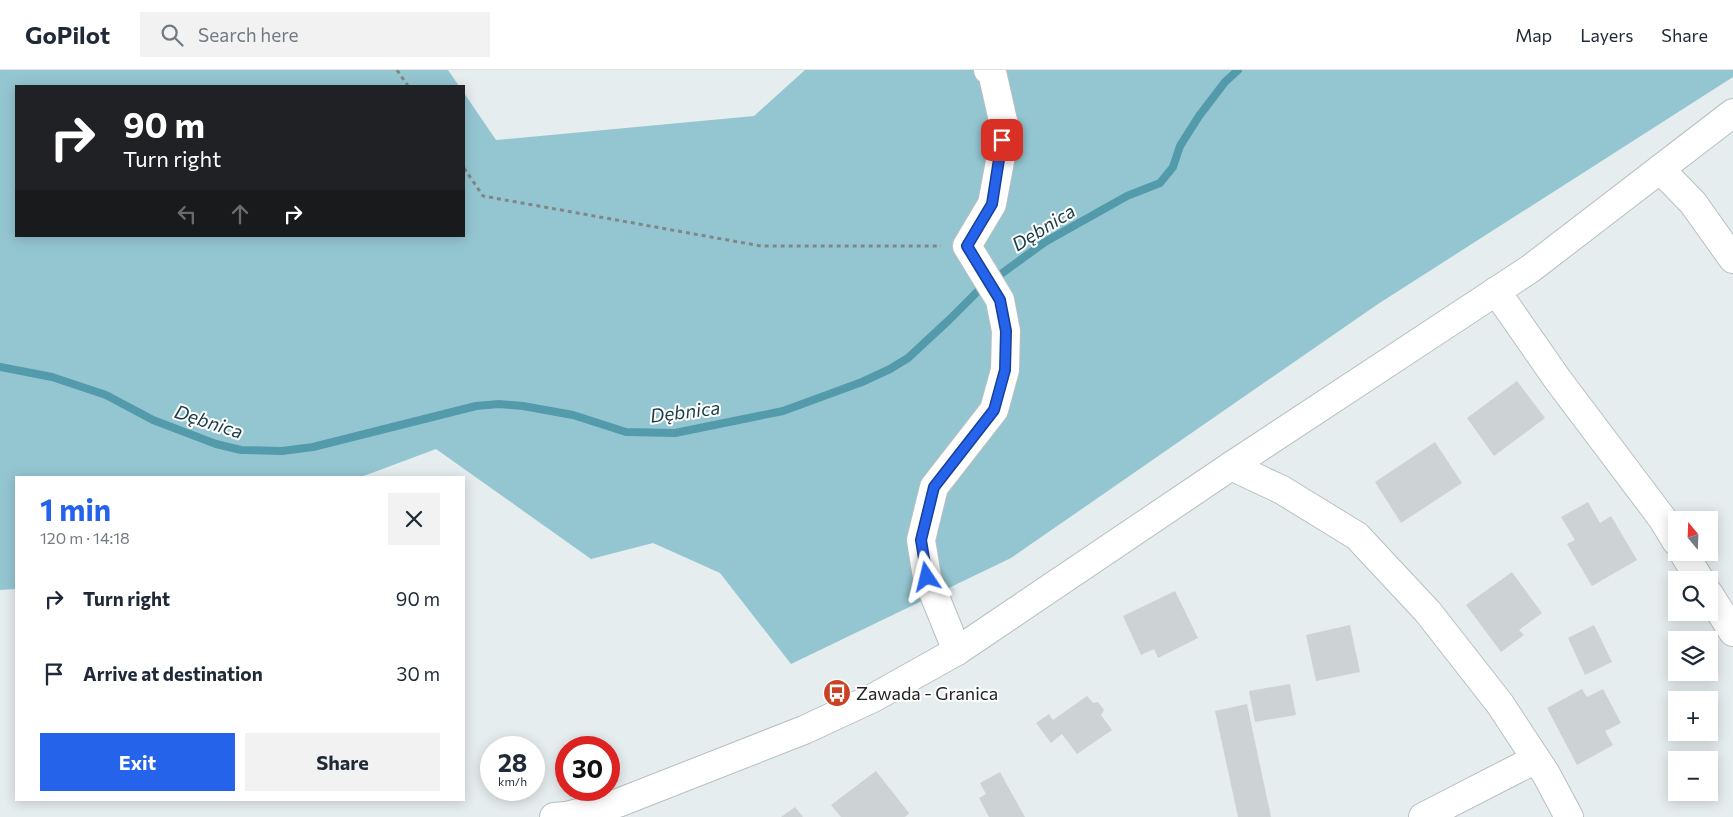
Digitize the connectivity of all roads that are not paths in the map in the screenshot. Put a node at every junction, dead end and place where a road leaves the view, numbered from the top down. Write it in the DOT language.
graph roads {
  1 [pos="988,70"];
  2 [pos="1733,113"];
  3 [pos="1660,170"];
  4 [pos="1733,259"];
  5 [pos="1496,291"];
  6 [pos="1231,466"];
  7 [pos="1668,528"];
  8 [pos="1718,608"];
  9 [pos="1733,632"];
  10 [pos="957,651"];
  11 [pos="1536,758"];
  12 [pos="562,817"];
  13 [pos="1423,817"];
  14 [pos="1569,817"];
  1 -- 10 [label="street"];
  2 -- 3 [label="street"];
  3 -- 4 [label="street"];
  3 -- 5 [label="street"];
  5 -- 6 [label="street"];
  5 -- 7 [label="street"];
  6 -- 10 [label="street"];
  6 -- 11 [label="street"];
  8 -- 9 [label="street"];
  10 -- 12 [label="street"];
  11 -- 13 [label="street"];
  11 -- 14 [label="street"];
}
